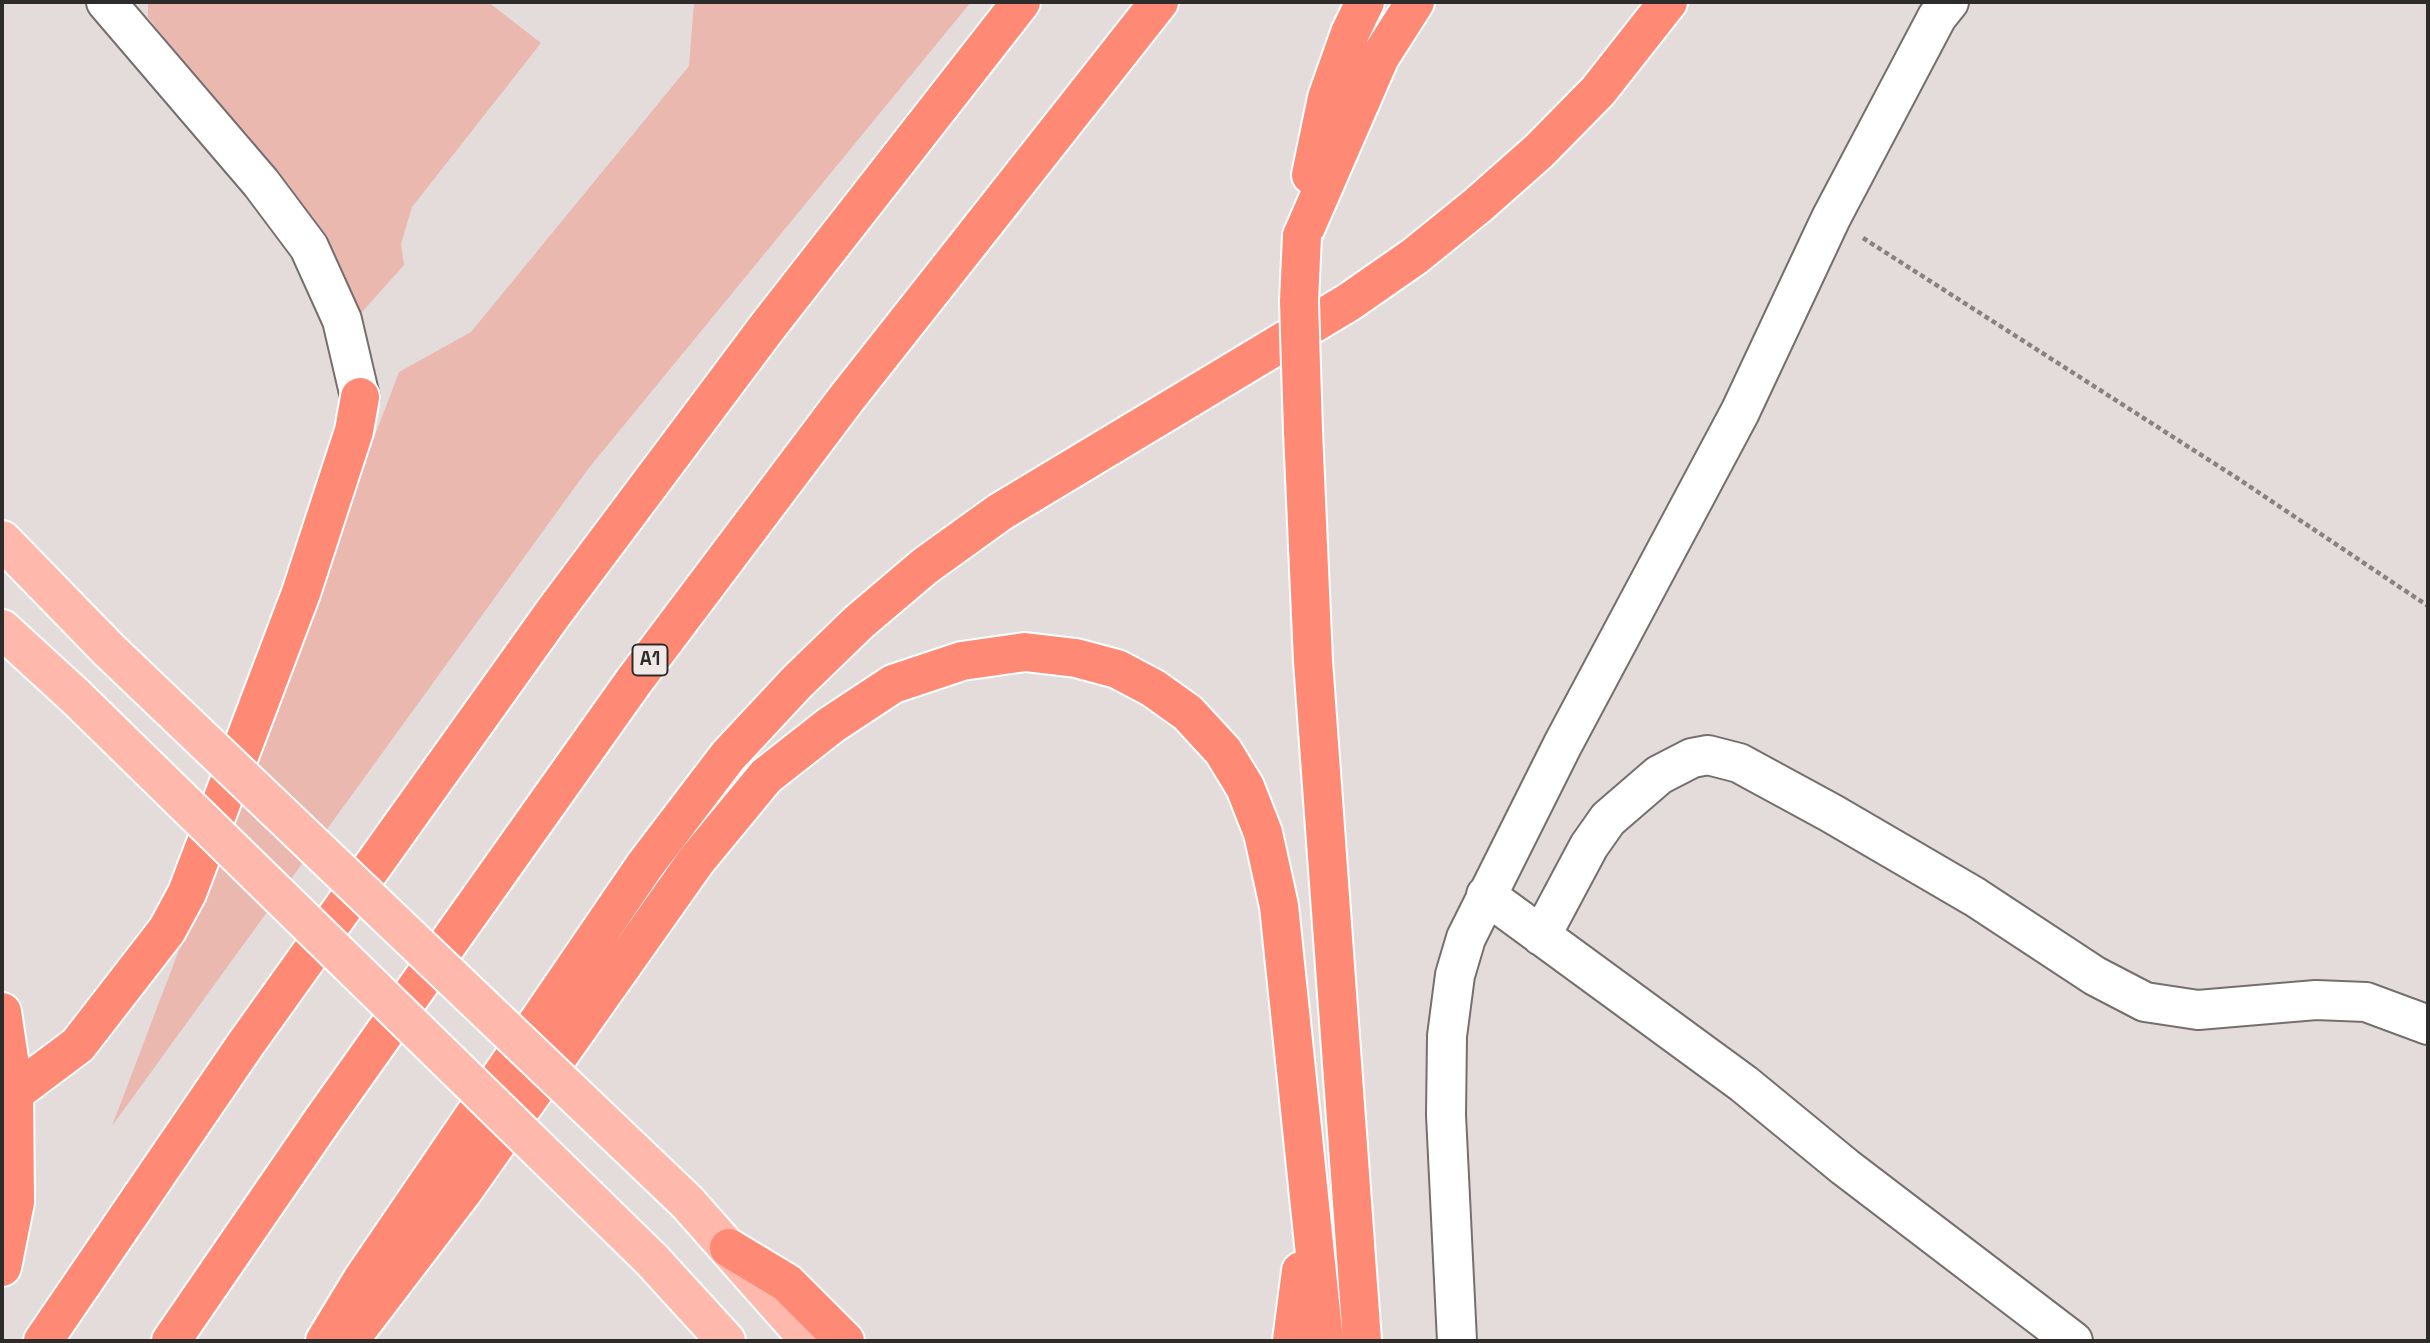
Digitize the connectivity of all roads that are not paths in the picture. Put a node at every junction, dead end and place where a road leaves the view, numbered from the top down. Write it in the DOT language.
graph roads {
  1 [pos="1021,2"];
  2 [pos="1159,2"];
  3 [pos="1365,2"];
  4 [pos="1415,2"];
  5 [pos="1668,2"];
  6 [pos="1949,2"];
  7 [pos="116,7"];
  8 [pos="1301,236"];
  9 [pos="360,397"];
  10 [pos="2,540"];
  11 [pos="2,629"];
  12 [pos="1486,895"];
  13 [pos="1541,936"];
  14 [pos="2,1012"];
  15 [pos="2428,1025"];
  16 [pos="14,1093"];
  17 [pos="1308,1202"];
  18 [pos="729,1248"];
  19 [pos="2,1267"];
  20 [pos="43,1341"];
  21 [pos="171,1341"];
  22 [pos="325,1341"];
  23 [pos="349,1341"];
  24 [pos="726,1341"];
  25 [pos="810,1341"];
  26 [pos="845,1341"];
  27 [pos="1292,1341"];
  28 [pos="1324,1341"];
  29 [pos="1362,1341"];
  30 [pos="1457,1341"];
  31 [pos="2073,1341"];
  1 -- 20 [label="highway"];
  2 -- 21 [label="highway, A1"];
  3 -- 8 [label="highway"];
  4 -- 8 [label="highway"];
  5 -- 22 [label="highway"];
  6 -- 12 [label="street"];
  7 -- 9 [label="street"];
  8 -- 29 [label="highway, bridge"];
  9 -- 16 [label="highway"];
  10 -- 18 [label="main road, bridge"];
  11 -- 24 [label="main road, bridge"];
  12 -- 13 [label="street"];
  12 -- 30 [label="street"];
  13 -- 15 [label="street"];
  13 -- 31 [label="street"];
  14 -- 16 [label="highway"];
  16 -- 19 [label="highway"];
  17 -- 23 [label="highway"];
  17 -- 27 [label="highway"];
  17 -- 28 [label="highway"];
  18 -- 25 [label="main road"];
  18 -- 26 [label="highway"];
}
